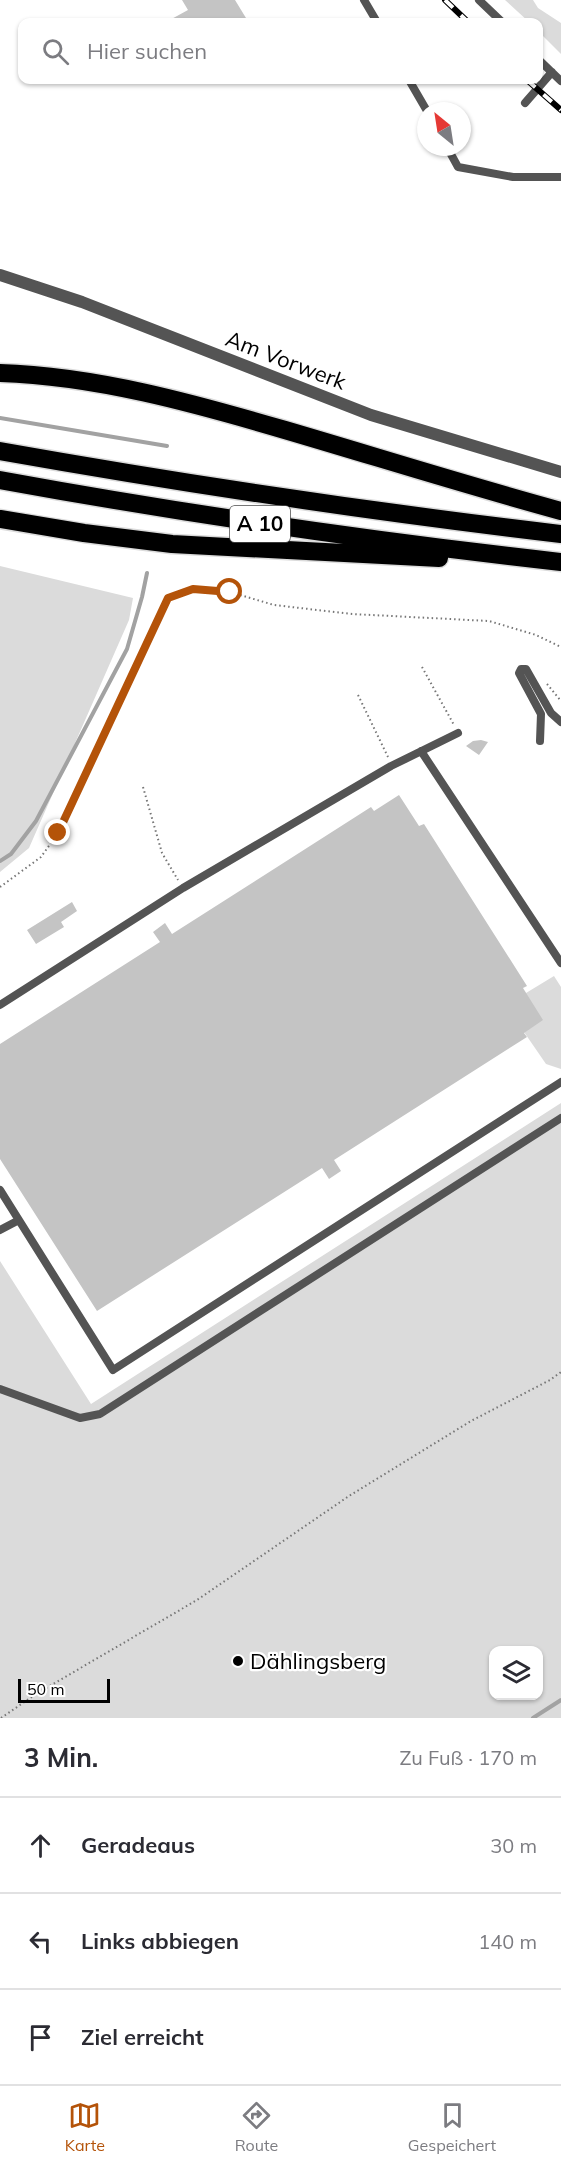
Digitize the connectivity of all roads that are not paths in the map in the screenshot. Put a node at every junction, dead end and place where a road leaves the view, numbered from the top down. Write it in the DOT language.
graph roads {
  1 [pos="364,0"];
  2 [pos="479,0"];
  3 [pos="375,18"];
  4 [pos="498,18"];
  5 [pos="543,63"];
  6 [pos="552,72"];
  7 [pos="561,81"];
  8 [pos="543,82"];
  9 [pos="411,84"];
  10 [pos="542,84"];
  11 [pos="421,102"];
  12 [pos="525,103"];
  13 [pos="452,156"];
  14 [pos="561,177"];
  15 [pos="0,275"];
  16 [pos="0,373"];
  17 [pos="0,451"];
  18 [pos="561,472"];
  19 [pos="0,480"];
  20 [pos="561,510"];
  21 [pos="0,519"];
  22 [pos="561,534"];
  23 [pos="521,558"];
  24 [pos="561,562"];
  25 [pos="561,722"];
  26 [pos="458,733"];
  27 [pos="540,741"];
  28 [pos="421,751"];
  29 [pos="561,963"];
  30 [pos="0,1005"];
  31 [pos="561,1082"];
  32 [pos="561,1118"];
  33 [pos="0,1191"];
  34 [pos="19,1220"];
  35 [pos="0,1230"];
  36 [pos="0,1389"];
  1 -- 3 [label="lane"];
  2 -- 4 [label="lane"];
  5 -- 6 [label="lane"];
  6 -- 7 [label="lane"];
  6 -- 8 [label="lane"];
  9 -- 11 [label="lane"];
  10 -- 12 [label="lane"];
  13 -- 14 [label="lane"];
  15 -- 18 [label="street, Am Vorwerk"];
  16 -- 20 [label="highway"];
  17 -- 22 [label="highway, A 10"];
  19 -- 23 [label="highway, A 10"];
  21 -- 23 [label="highway"];
  23 -- 24 [label="highway, A 10"];
  25 -- 27 [label="lane"];
  26 -- 28 [label="lane"];
  28 -- 29 [label="lane"];
  28 -- 30 [label="lane"];
  31 -- 34 [label="lane"];
  32 -- 36 [label="lane"];
  33 -- 34 [label="lane"];
  34 -- 35 [label="lane"];
}
